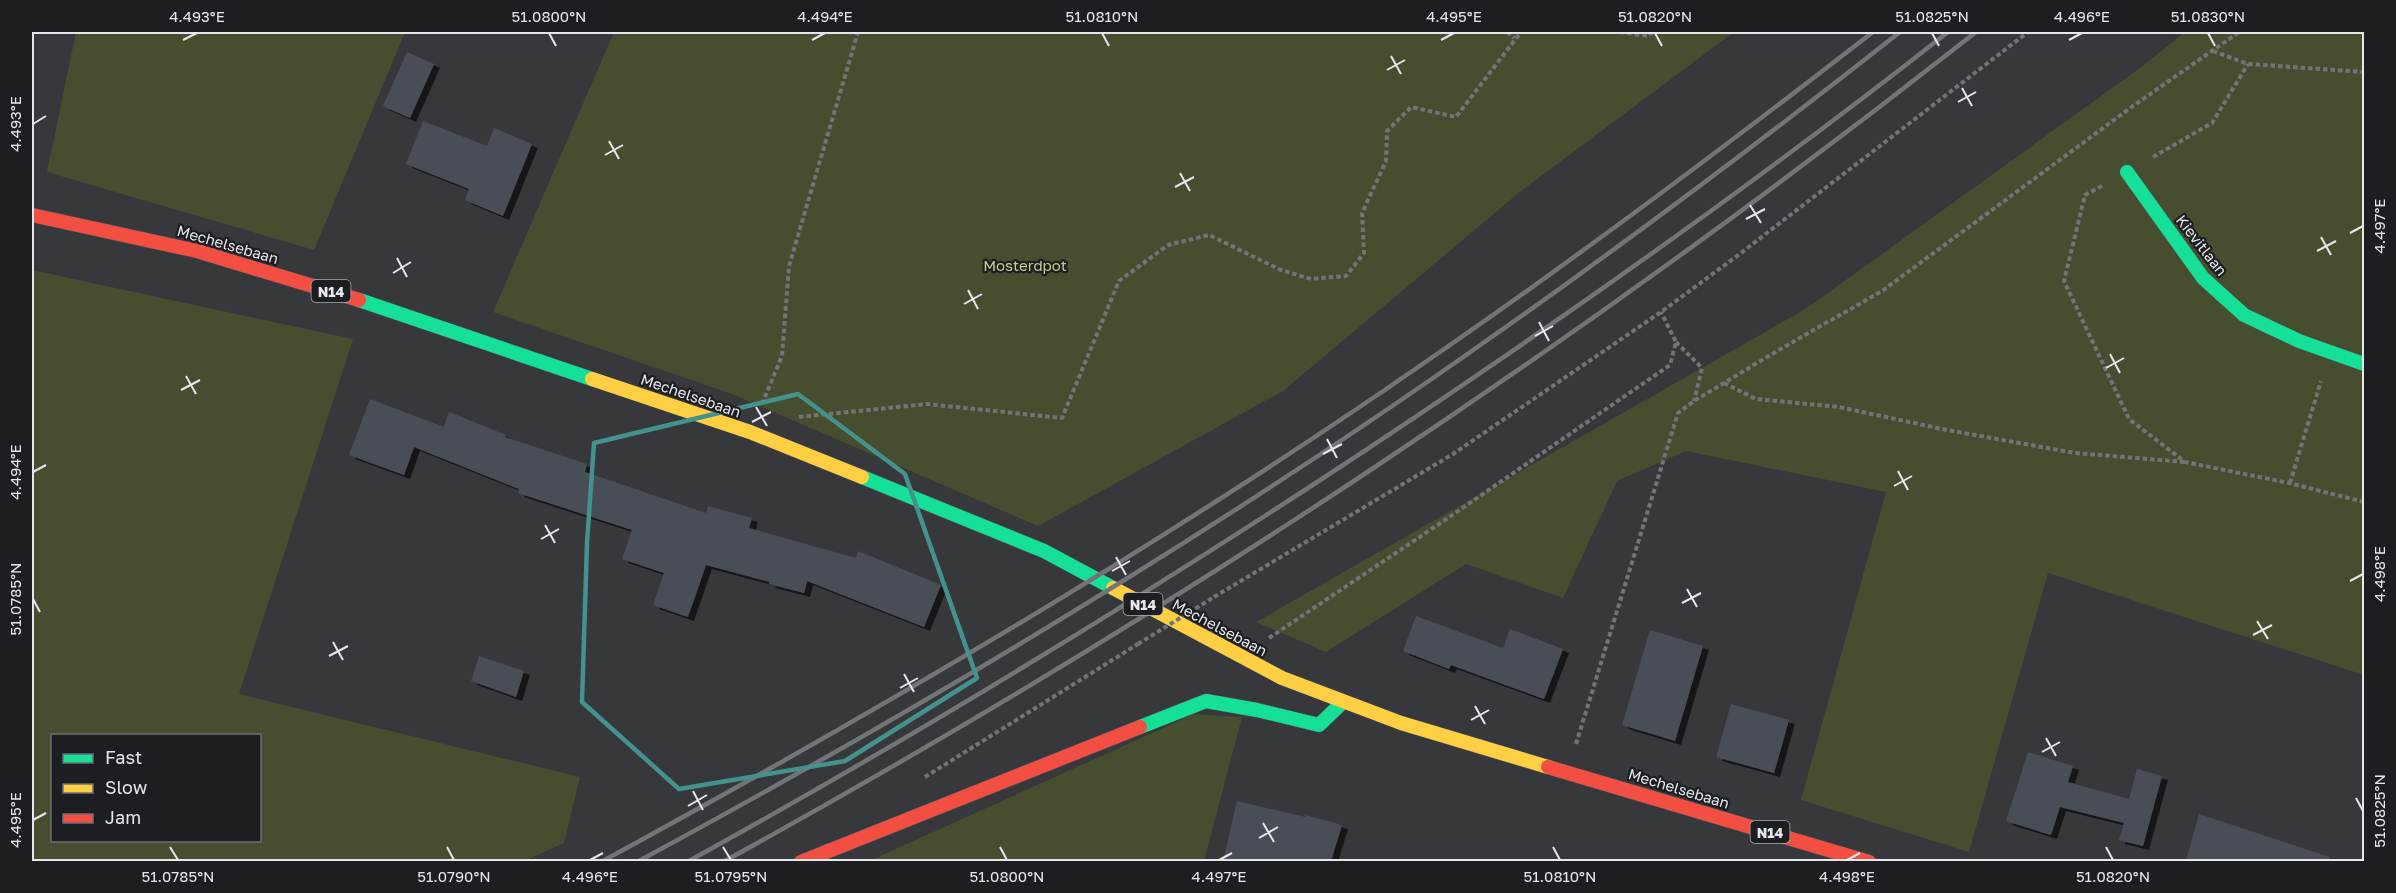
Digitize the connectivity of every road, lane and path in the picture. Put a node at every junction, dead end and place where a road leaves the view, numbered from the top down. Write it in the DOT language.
graph roads {
  1 [pos="858,32"];
  2 [pos="1507,32"];
  3 [pos="1521,32"];
  4 [pos="1620,32"];
  5 [pos="1652,32"];
  6 [pos="2028,32"];
  7 [pos="2239,32"];
  8 [pos="1514,38"];
  9 [pos="2213,51"];
  10 [pos="2248,64"];
  11 [pos="2364,72"];
  12 [pos="2127,172"];
  13 [pos="32,214"];
  14 [pos="1661,312"];
  15 [pos="1676,342"];
  16 [pos="2331,352"];
  17 [pos="2364,364"];
  18 [pos="1724,383"];
  19 [pos="1694,401"];
  20 [pos="795,417"];
  21 [pos="750,432"];
  22 [pos="2185,462"];
  23 [pos="2289,483"];
  24 [pos="2364,502"];
  25 [pos="1264,642"];
  26 [pos="1342,702"];
  27 [pos="1568,772"];
  28 [pos="920,781"];
  29 [pos="801,861"];
  30 [pos="1869,861"];
  1 -- 21 [label="path"];
  2 -- 8 [label="path"];
  3 -- 8 [label="path"];
  4 -- 5 [label="path"];
  6 -- 14 [label="path"];
  7 -- 9 [label="path"];
  8 -- 20 [label="path"];
  9 -- 10 [label="path"];
  9 -- 18 [label="path"];
  10 -- 11 [label="path"];
  10 -- 12 [label="path"];
  12 -- 16 [label="main road, Kievitlaan"];
  12 -- 22 [label="path"];
  13 -- 21 [label="main road, Mechelsebaan / N14"];
  14 -- 15 [label="path"];
  14 -- 28 [label="path, bridge"];
  15 -- 19 [label="path"];
  15 -- 25 [label="path"];
  16 -- 17 [label="main road, Kievitlaan"];
  16 -- 23 [label="path"];
  18 -- 19 [label="path"];
  18 -- 22 [label="path"];
  19 -- 27 [label="path"];
  21 -- 26 [label="main road, Mechelsebaan / N14"];
  22 -- 23 [label="path"];
  23 -- 24 [label="path"];
  26 -- 27 [label="main road, Mechelsebaan / N14"];
  26 -- 29 [label="main road"];
  27 -- 30 [label="main road, Mechelsebaan / N14"];
}
